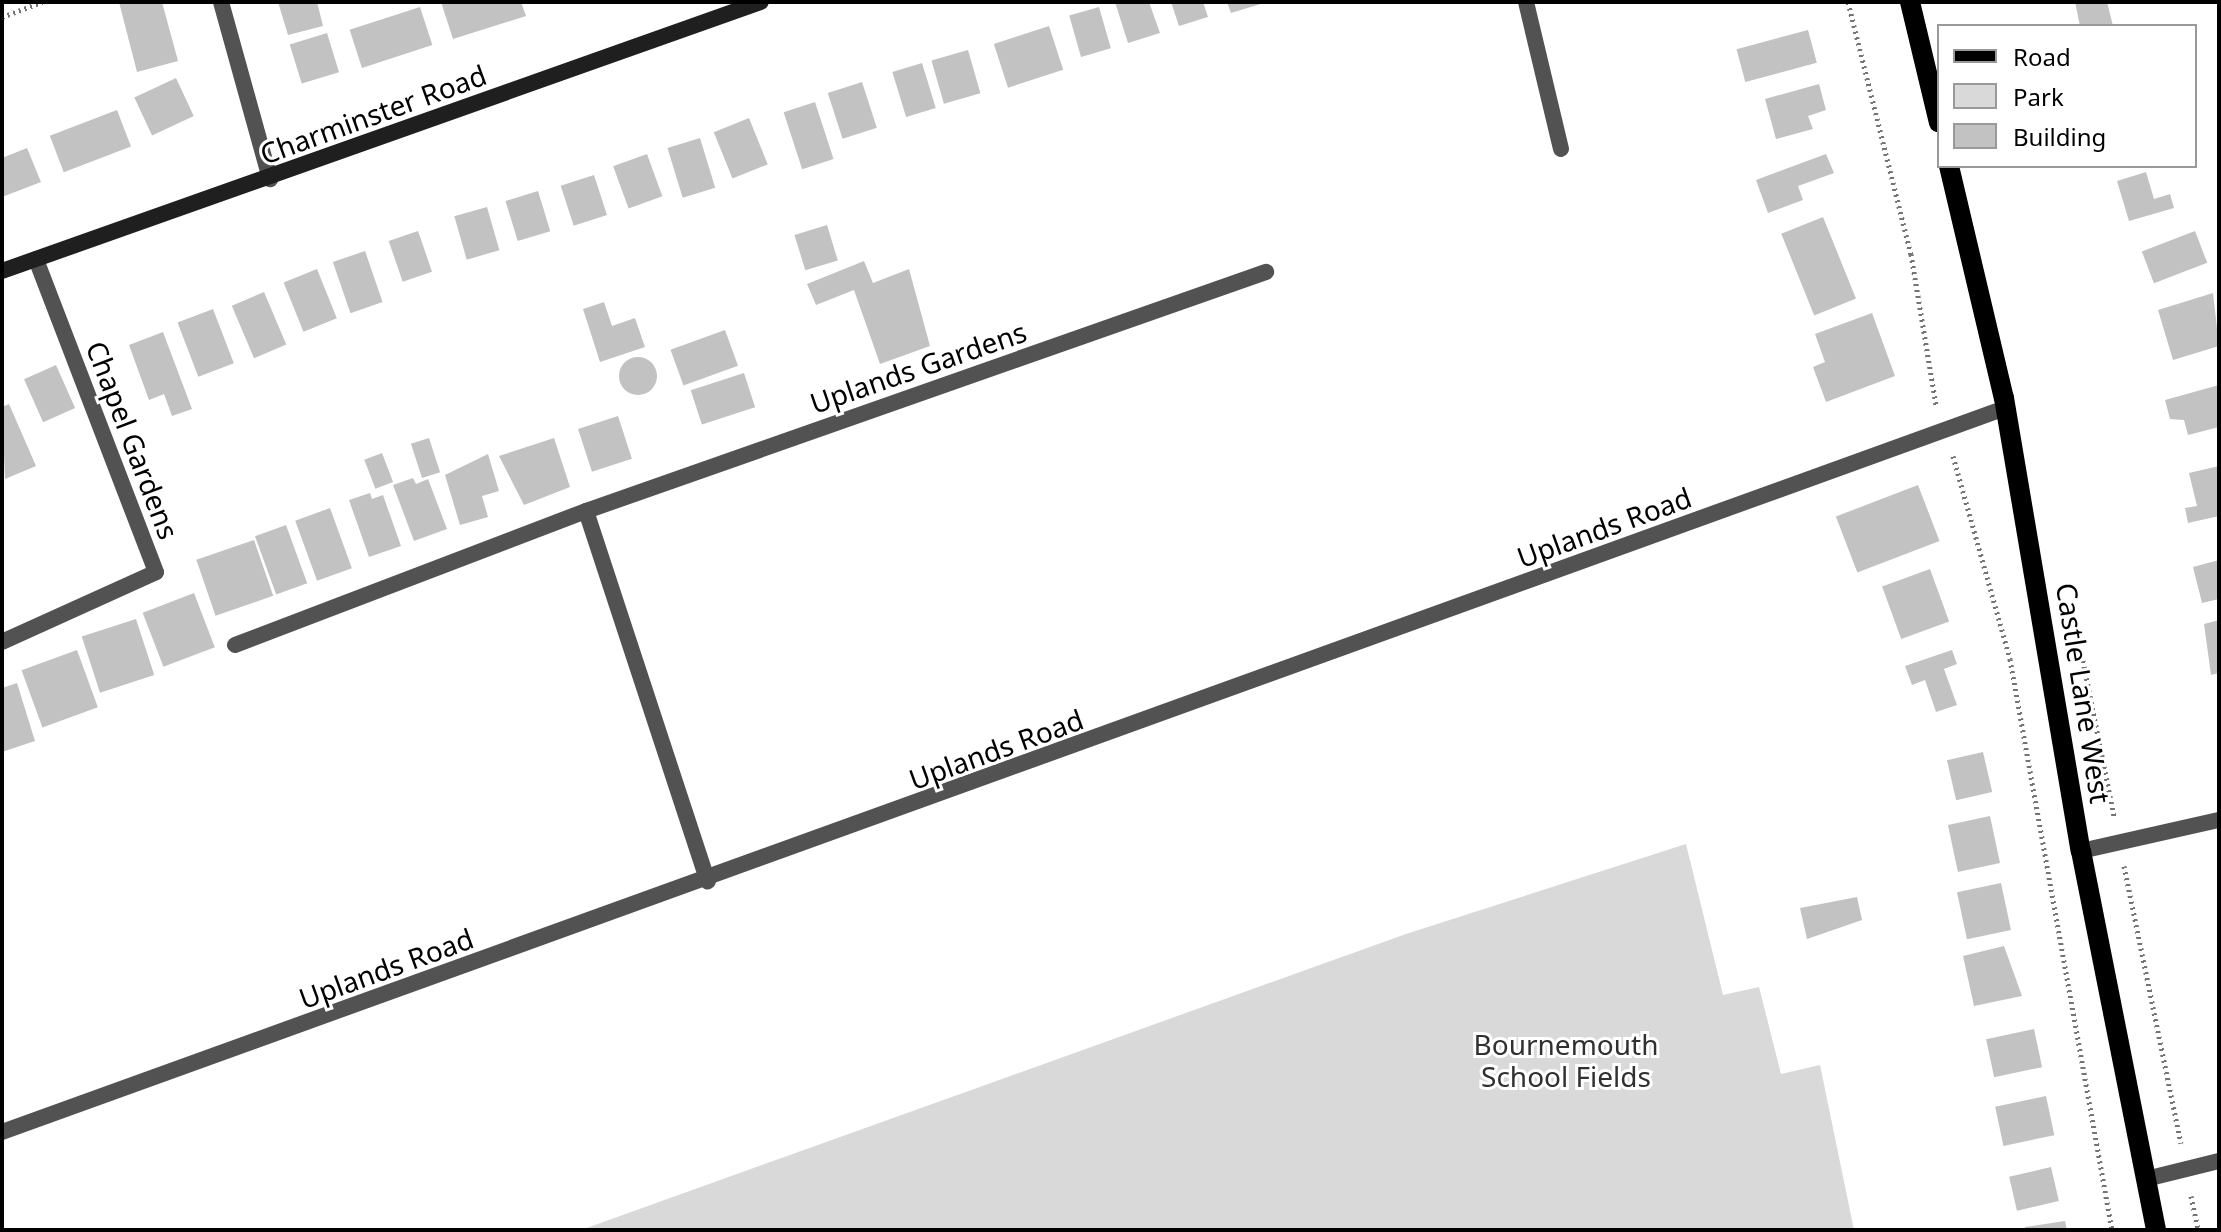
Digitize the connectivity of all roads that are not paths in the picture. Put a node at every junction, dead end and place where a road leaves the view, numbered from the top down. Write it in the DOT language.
graph roads {
  1 [pos="221,2"];
  2 [pos="761,2"];
  3 [pos="1526,2"];
  4 [pos="1910,2"];
  5 [pos="1937,115"];
  6 [pos="1561,149"];
  7 [pos="1949,168"];
  8 [pos="270,179"];
  9 [pos="36,259"];
  10 [pos="2,271"];
  11 [pos="1266,272"];
  12 [pos="2005,408"];
  13 [pos="586,511"];
  14 [pos="2,642"];
  15 [pos="235,645"];
  16 [pos="2219,820"];
  17 [pos="2081,851"];
  18 [pos="708,881"];
  19 [pos="2,1132"];
  20 [pos="2219,1161"];
  21 [pos="2146,1179"];
  22 [pos="2156,1230"];
  1 -- 8 [label="street"];
  2 -- 8 [label="main road, Charminster Road"];
  3 -- 6 [label="street"];
  4 -- 5 [label="main road"];
  7 -- 12 [label="main road, Castle Lane West"];
  8 -- 9 [label="main road, Charminster Road"];
  9 -- 10 [label="main road, Charminster Road"];
  9 -- 14 [label="street, Chapel Gardens"];
  11 -- 13 [label="street, Uplands Gardens"];
  12 -- 17 [label="main road, Castle Lane West"];
  12 -- 18 [label="street, Uplands Road"];
  13 -- 15 [label="street, Uplands Gardens"];
  13 -- 18 [label="street"];
  16 -- 17 [label="street"];
  17 -- 21 [label="main road, Castle Lane West"];
  18 -- 19 [label="street, Uplands Road"];
  20 -- 21 [label="street"];
  21 -- 22 [label="main road, Castle Lane West"];
}
